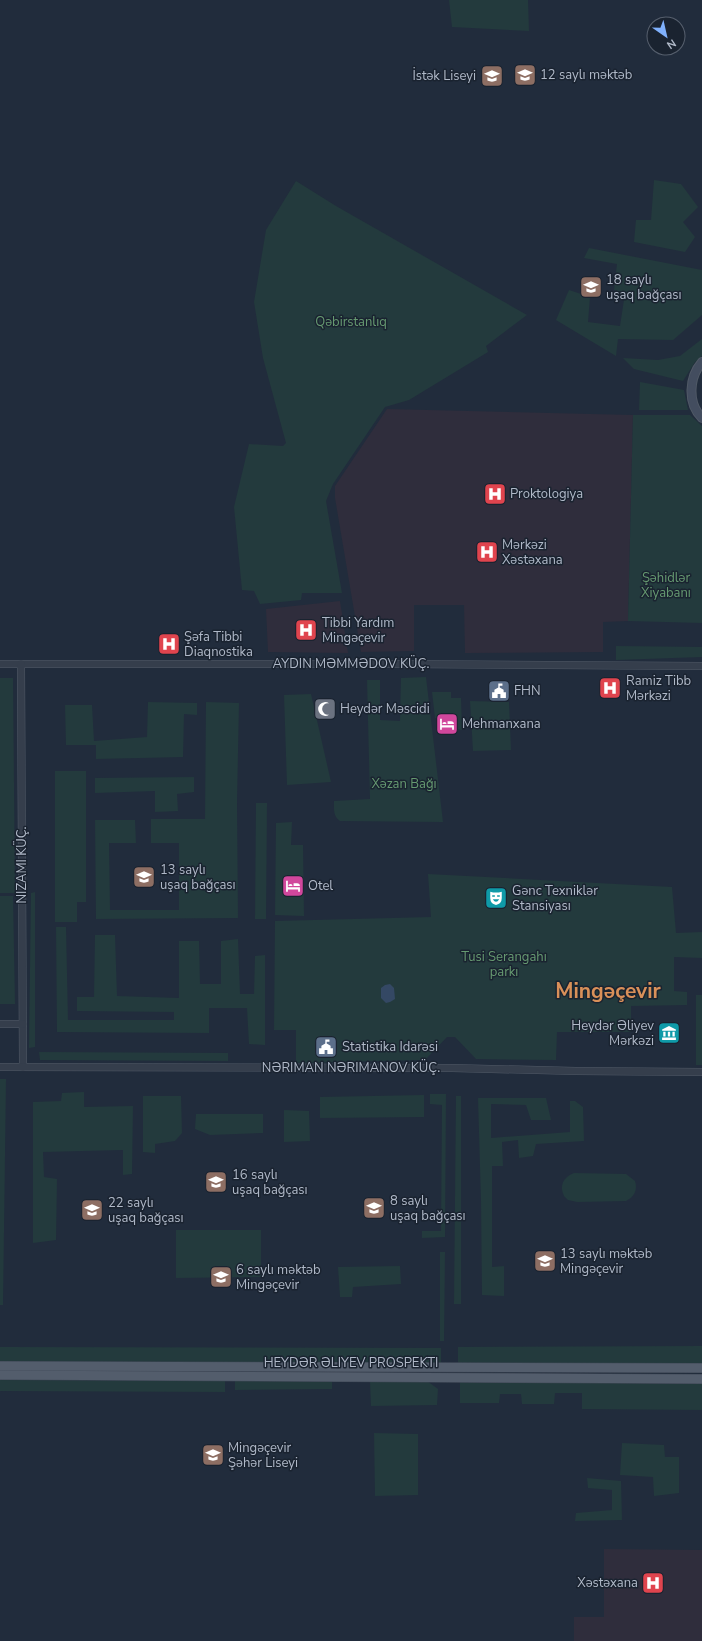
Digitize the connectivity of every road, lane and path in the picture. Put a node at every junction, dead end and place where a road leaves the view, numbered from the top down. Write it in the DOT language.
graph roads {
  1 [pos="702,362"];
  2 [pos="702,418"];
  3 [pos="0,664"];
  4 [pos="21,664"];
  5 [pos="702,666"];
  6 [pos="0,1024"];
  7 [pos="23,1024"];
  8 [pos="23,1066"];
  9 [pos="0,1067"];
  10 [pos="702,1072"];
  11 [pos="0,1366"];
  12 [pos="702,1368"];
  13 [pos="0,1375"];
  14 [pos="702,1379"];
  1 -- 2 [label="main road"];
  3 -- 4 [label="street"];
  4 -- 5 [label="street"];
  4 -- 7 [label="street, NIZAMI KÜÇ."];
  6 -- 7 [label="street"];
  7 -- 8 [label="street, NIZAMI KÜÇ."];
  8 -- 9 [label="street, NƏRIMAN NƏRIMANOV KÜÇ."];
  8 -- 10 [label="street, NƏRIMAN NƏRIMANOV KÜÇ."];
  11 -- 12 [label="main road, HEYDƏR ƏLIYEV PROSPEKTI"];
  13 -- 14 [label="main road, HEYDƏR ƏLIYEV PROSPEKTI"];
}
